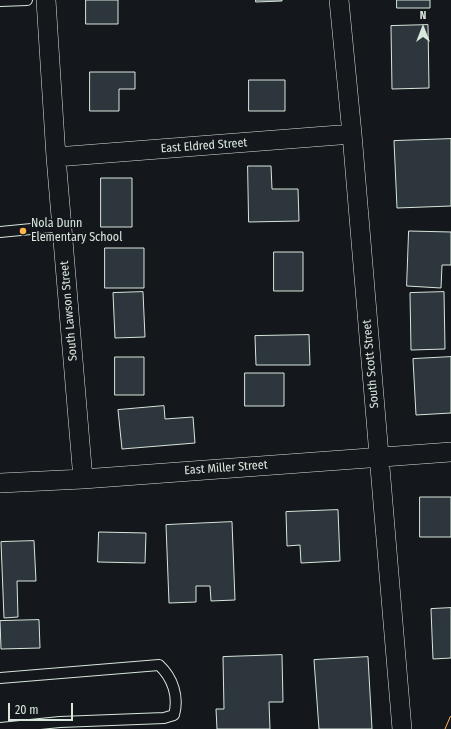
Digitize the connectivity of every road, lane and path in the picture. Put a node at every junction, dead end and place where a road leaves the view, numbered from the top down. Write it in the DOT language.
graph roads {
  1 [pos="27,0"];
  2 [pos="46,0"];
  3 [pos="339,0"];
  4 [pos="0,2"];
  5 [pos="352,134"];
  6 [pos="56,157"];
  7 [pos="62,226"];
  8 [pos="0,232"];
  9 [pos="451,452"];
  10 [pos="378,457"];
  11 [pos="83,479"];
  12 [pos="0,483"];
  13 [pos="0,678"];
  14 [pos="0,728"];
  15 [pos="402,729"];
  1 -- 4 [label="lane"];
  2 -- 6 [label="street, South Lawson Street"];
  3 -- 5 [label="street, South Scott Street"];
  5 -- 6 [label="street, East Eldred Street"];
  5 -- 10 [label="street, South Scott Street"];
  6 -- 7 [label="street, South Lawson Street"];
  7 -- 8 [label="lane"];
  7 -- 11 [label="street, South Lawson Street"];
  9 -- 10 [label="street, East Miller Street"];
  10 -- 11 [label="street, East Miller Street"];
  10 -- 15 [label="street, South Scott Street"];
  11 -- 12 [label="street, East Miller Street"];
  13 -- 14 [label="lane"];
}
